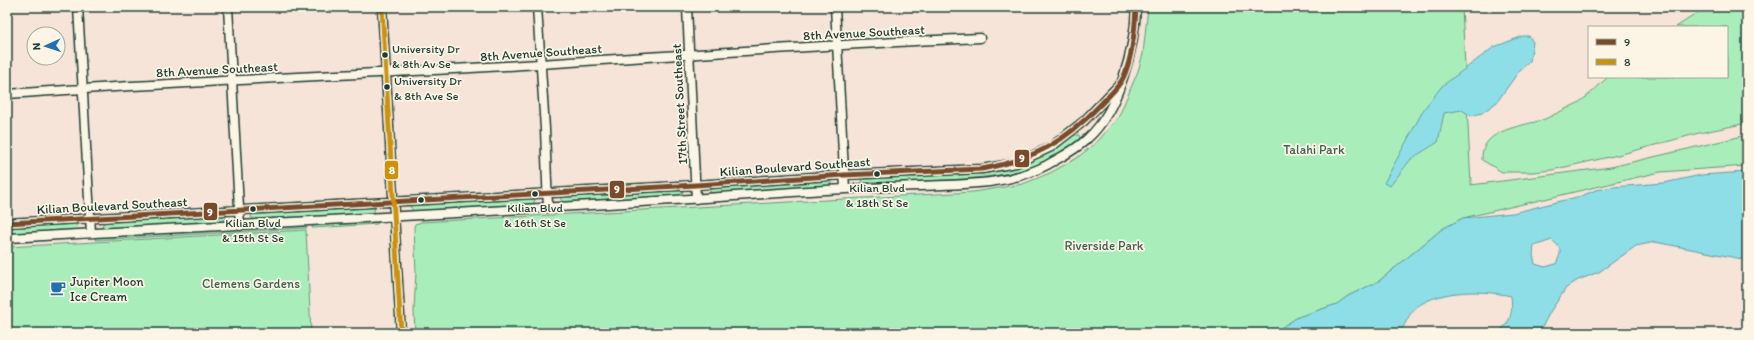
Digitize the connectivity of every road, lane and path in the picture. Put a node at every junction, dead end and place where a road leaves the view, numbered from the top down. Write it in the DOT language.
graph roads {
  1 [pos="78,7"];
  2 [pos="228,7"];
  3 [pos="382,7"];
  4 [pos="537,7"];
  5 [pos="686,7"];
  6 [pos="836,7"];
  7 [pos="1136,7"];
  8 [pos="980,38"];
  9 [pos="838,44"];
  10 [pos="688,54"];
  11 [pos="541,64"];
  12 [pos="386,73"];
  13 [pos="232,80"];
  14 [pos="1120,84"];
  15 [pos="83,88"];
  16 [pos="7,94"];
  17 [pos="844,175"];
  18 [pos="696,185"];
  19 [pos="845,189"];
  20 [pos="547,192"];
  21 [pos="696,199"];
  22 [pos="392,202"];
  23 [pos="548,208"];
  24 [pos="239,210"];
  25 [pos="393,216"];
  26 [pos="90,218"];
  27 [pos="7,224"];
  28 [pos="240,226"];
  29 [pos="91,233"];
  30 [pos="7,238"];
  31 [pos="401,333"];
  1 -- 15 [label="street"];
  2 -- 13 [label="street"];
  3 -- 12 [label="street"];
  4 -- 11 [label="street"];
  5 -- 10 [label="street, 17th Street Southeast"];
  6 -- 9 [label="street"];
  7 -- 14 [label="street"];
  8 -- 9 [label="street, 8th Avenue Southeast"];
  9 -- 10 [label="street, 8th Avenue Southeast"];
  9 -- 17 [label="street"];
  10 -- 11 [label="street, 8th Avenue Southeast"];
  10 -- 18 [label="street, 17th Street Southeast"];
  11 -- 12 [label="street, 8th Avenue Southeast"];
  11 -- 20 [label="street"];
  12 -- 13 [label="street, 8th Avenue Southeast"];
  12 -- 22 [label="street"];
  13 -- 15 [label="street, 8th Avenue Southeast"];
  13 -- 24 [label="street"];
  14 -- 17 [label="street, Kilian Boulevard Southeast"];
  14 -- 19 [label="street, Kilian Boulevard Southeast"];
  15 -- 16 [label="street, 8th Avenue Southeast"];
  15 -- 26 [label="street"];
  17 -- 18 [label="street, Kilian Boulevard Southeast"];
  17 -- 19 [label="street"];
  18 -- 20 [label="street, Kilian Boulevard Southeast"];
  18 -- 21 [label="street, 17th Street Southeast"];
  19 -- 21 [label="street, Kilian Boulevard Southeast"];
  20 -- 22 [label="street, Kilian Boulevard Southeast"];
  20 -- 23 [label="street"];
  21 -- 23 [label="street, Kilian Boulevard Southeast"];
  22 -- 24 [label="street, Kilian Boulevard Southeast"];
  22 -- 25 [label="street"];
  23 -- 25 [label="street, Kilian Boulevard Southeast"];
  24 -- 26 [label="street, Kilian Boulevard Southeast"];
  24 -- 28 [label="street"];
  25 -- 28 [label="street, Kilian Boulevard Southeast"];
  25 -- 31 [label="street"];
  26 -- 27 [label="street, Kilian Boulevard Southeast"];
  26 -- 29 [label="street"];
  28 -- 29 [label="street, Kilian Boulevard Southeast"];
  29 -- 30 [label="street, Kilian Boulevard Southeast"];
}
